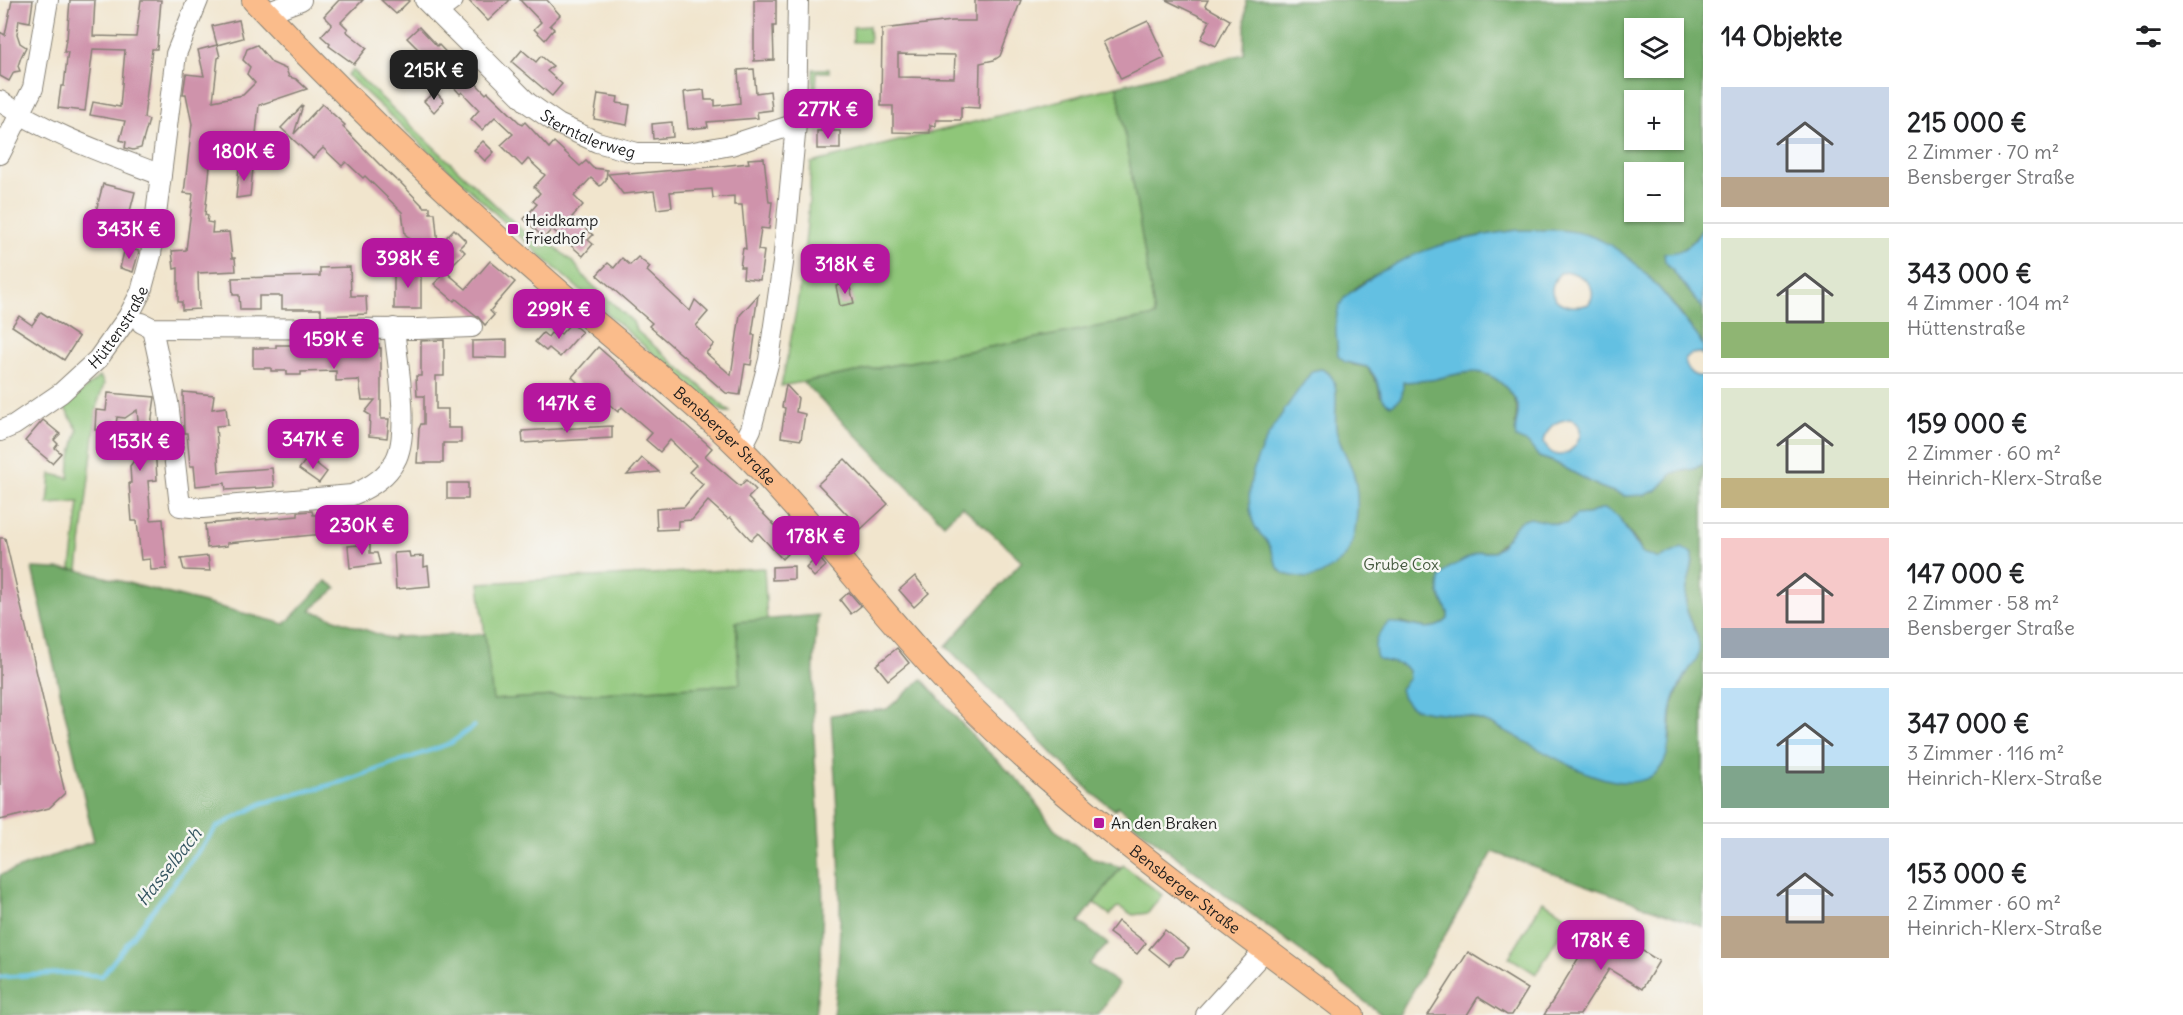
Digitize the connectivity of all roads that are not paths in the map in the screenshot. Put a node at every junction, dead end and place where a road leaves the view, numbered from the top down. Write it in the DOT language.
graph roads {
  1 [pos="48,0"];
  2 [pos="198,0"];
  3 [pos="453,0"];
  4 [pos="798,0"];
  5 [pos="299,1"];
  6 [pos="260,6"];
  7 [pos="431,6"];
  8 [pos="288,35"];
  9 [pos="0,101"];
  10 [pos="20,115"];
  11 [pos="796,124"];
  12 [pos="0,154"];
  13 [pos="161,175"];
  14 [pos="128,317"];
  15 [pos="472,327"];
  16 [pos="153,328"];
  17 [pos="394,328"];
  18 [pos="0,431"];
  19 [pos="741,449"];
  20 [pos="1265,950"];
  21 [pos="1206,1015"];
  22 [pos="1352,1015"];
  1 -- 10 [label="street"];
  2 -- 13 [label="street, Hüttenstraße"];
  3 -- 7 [label="street"];
  4 -- 11 [label="street"];
  5 -- 6 [label="street"];
  5 -- 8 [label="street"];
  6 -- 8 [label="main road, Bensberger Straße"];
  7 -- 11 [label="street, Sterntalerweg"];
  8 -- 19 [label="main road, Bensberger Straße"];
  9 -- 10 [label="street"];
  10 -- 12 [label="street"];
  10 -- 13 [label="street"];
  11 -- 19 [label="street"];
  13 -- 14 [label="street, Hüttenstraße"];
  14 -- 16 [label="street"];
  14 -- 18 [label="street, Hüttenstraße"];
  15 -- 17 [label="street"];
  16 -- 17 [label="street"];
  16 -- 17 [label="street"];
  19 -- 20 [label="main road, Bensberger Straße"];
  20 -- 21 [label="street"];
  20 -- 22 [label="main road, Bensberger Straße"];
}
